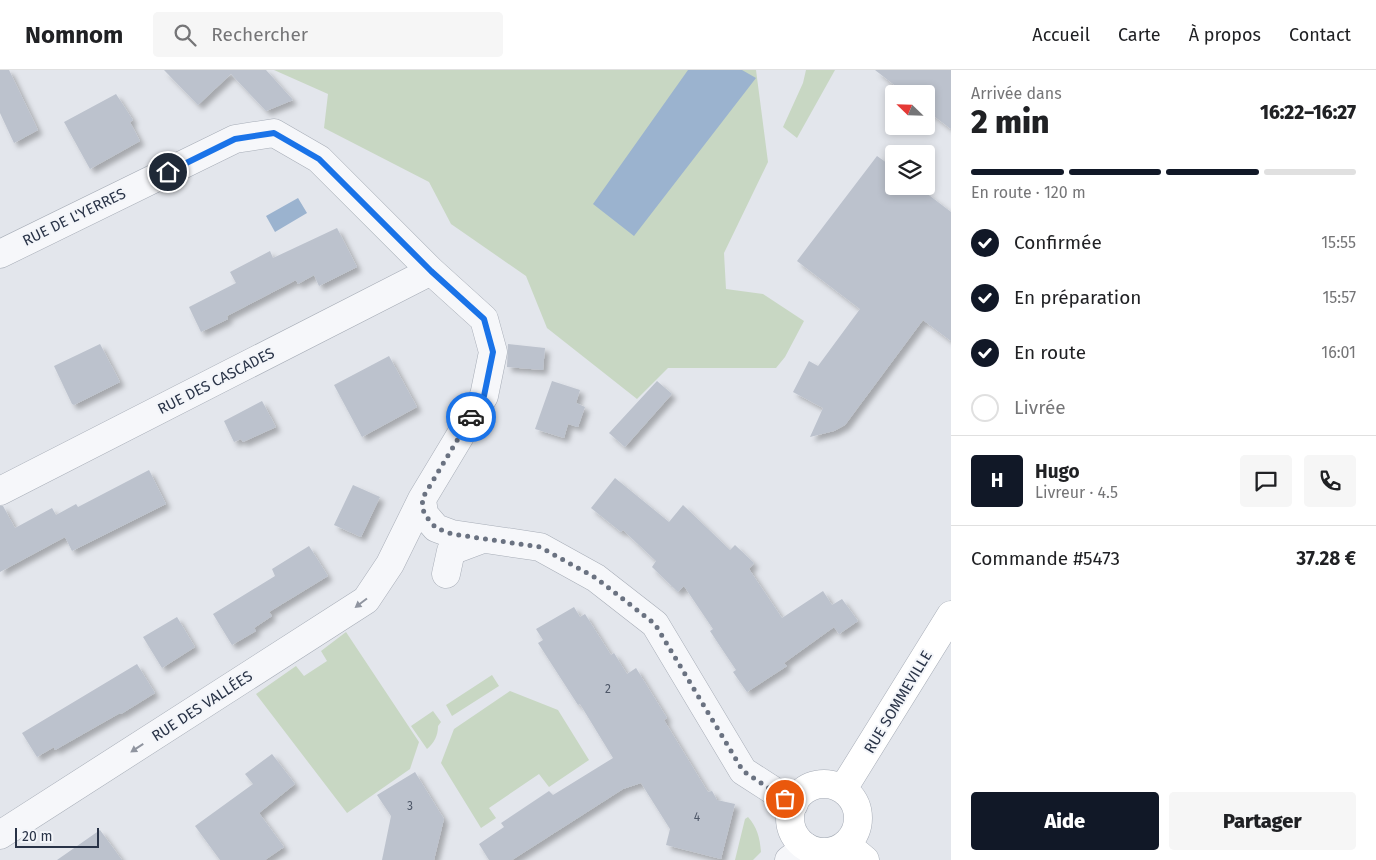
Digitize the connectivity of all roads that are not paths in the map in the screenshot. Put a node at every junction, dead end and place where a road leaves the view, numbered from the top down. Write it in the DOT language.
graph roads {
  1 [pos="0,254"];
  2 [pos="431,271"];
  3 [pos="0,491"];
  4 [pos="422,499"];
  5 [pos="487,538"];
  6 [pos="390,564"];
  7 [pos="446,574"];
  8 [pos="951,615"];
  9 [pos="843,790"];
  10 [pos="794,804"];
  11 [pos="0,835"];
  12 [pos="855,852"];
  13 [pos="798,853"];
  1 -- 2 [label="street, RUE DE L'YERRES"];
  2 -- 3 [label="street, RUE DES CASCADES"];
  2 -- 4 [label="street, RUE DE L'YERRES"];
  4 -- 5 [label="street"];
  4 -- 6 [label="street, RUE DE L'YERRES"];
  5 -- 7 [label="street"];
  5 -- 10 [label="street"];
  6 -- 11 [label="street, RUE DES VALLÉES, one-way"];
  8 -- 9 [label="main road, RUE SOMMEVILLE"];
  9 -- 10 [label="main road"];
  9 -- 12 [label="main road"];
  10 -- 13 [label="main road"];
  12 -- 13 [label="main road"];
}
